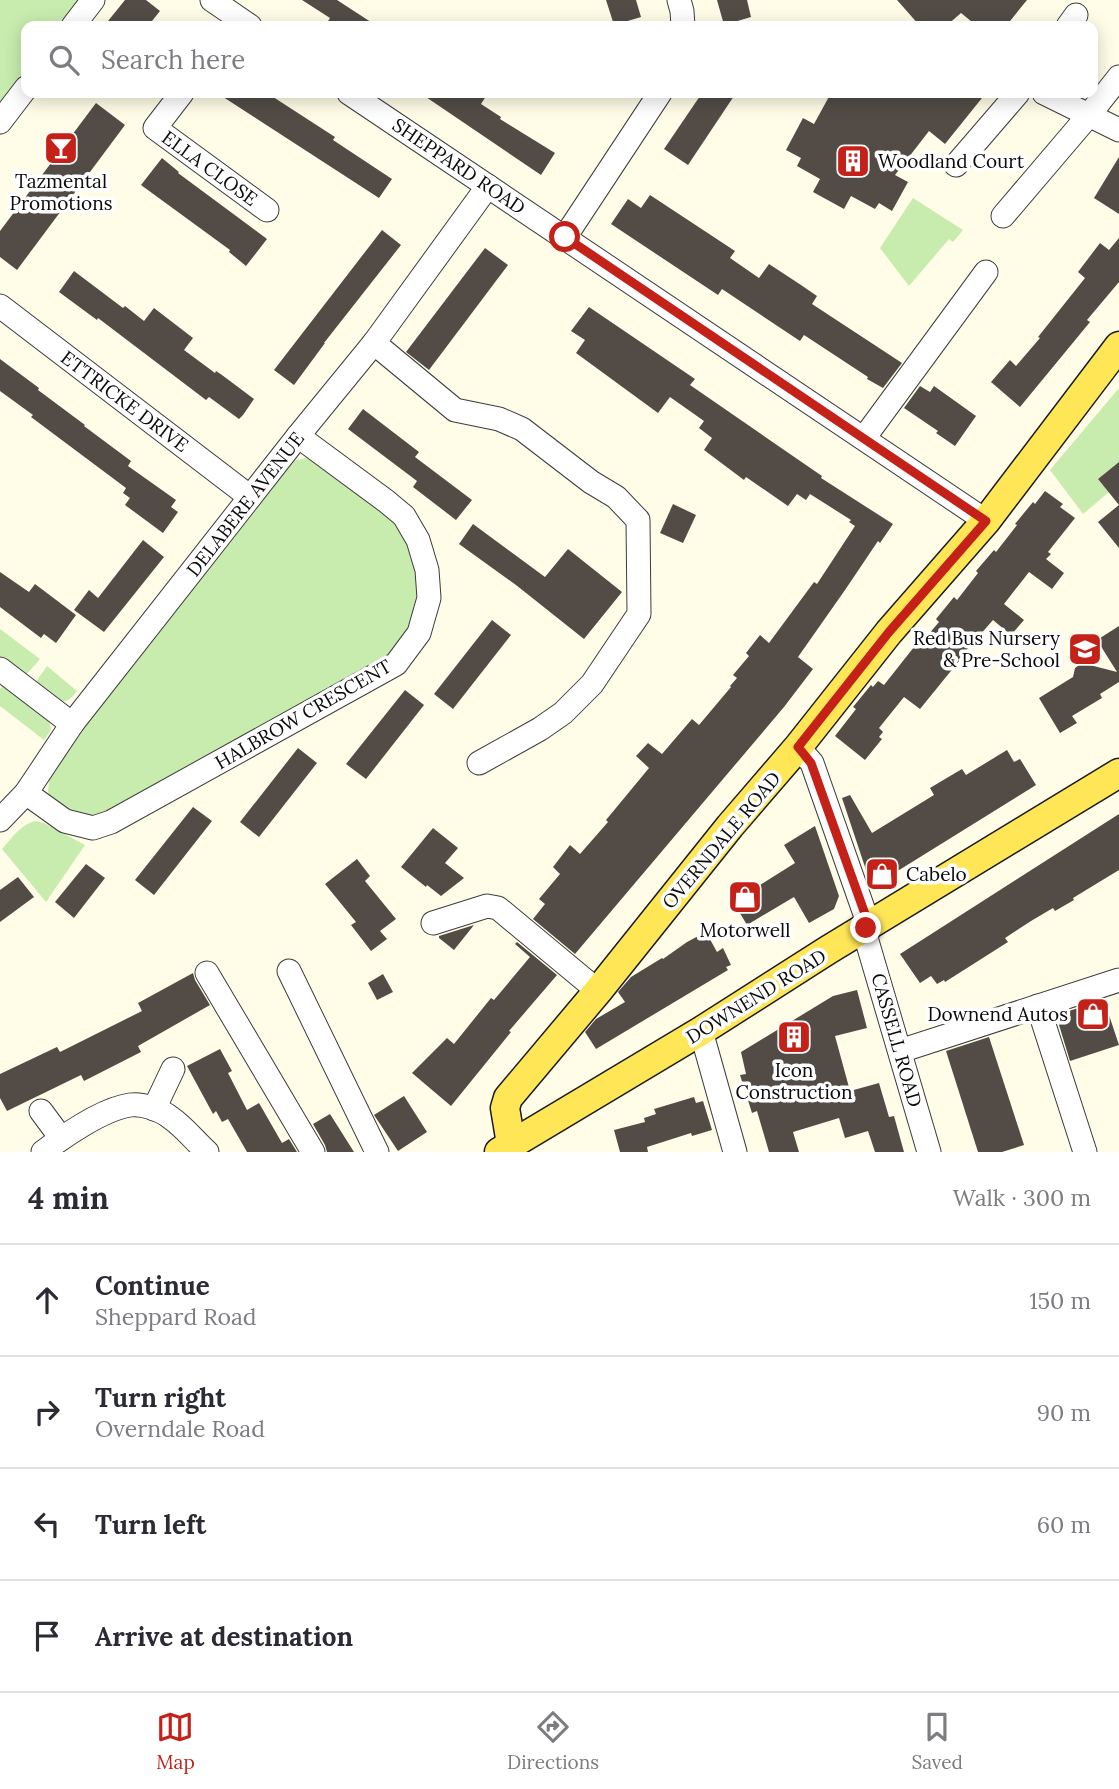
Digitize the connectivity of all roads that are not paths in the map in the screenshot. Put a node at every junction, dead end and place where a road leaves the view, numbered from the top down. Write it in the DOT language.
graph roads {
  1 [pos="93,0"];
  2 [pos="212,0"];
  3 [pos="679,0"];
  4 [pos="77,21"];
  5 [pos="237,21"];
  6 [pos="683,21"];
  7 [pos="1119,77"];
  8 [pos="21,95"];
  9 [pos="178,98"];
  10 [pos="356,98"];
  11 [pos="657,98"];
  12 [pos="1014,98"];
  13 [pos="1054,98"];
  14 [pos="1089,115"];
  15 [pos="0,122"];
  16 [pos="1119,130"];
  17 [pos="956,165"];
  18 [pos="488,186"];
  19 [pos="267,210"];
  20 [pos="1003,216"];
  21 [pos="565,237"];
  22 [pos="986,272"];
  23 [pos="0,306"];
  24 [pos="373,343"];
  25 [pos="1119,346"];
  26 [pos="298,436"];
  27 [pos="864,438"];
  28 [pos="250,497"];
  29 [pos="986,521"];
  30 [pos="0,668"];
  31 [pos="72,724"];
  32 [pos="798,747"];
  33 [pos="479,763"];
  34 [pos="1119,773"];
  35 [pos="26,793"];
  36 [pos="0,820"];
  37 [pos="433,922"];
  38 [pos="866,928"];
  39 [pos="289,971"];
  40 [pos="207,973"];
  41 [pos="1119,980"];
  42 [pos="598,991"];
  43 [pos="1038,1006"];
  44 [pos="701,1031"];
  45 [pos="900,1051"];
  46 [pos="173,1069"];
  47 [pos="154,1110"];
  48 [pos="41,1111"];
  49 [pos="52,1145"];
  50 [pos="505,1148"];
  51 [pos="207,1152"];
  52 [pos="313,1152"];
  53 [pos="377,1152"];
  54 [pos="735,1152"];
  55 [pos="929,1152"];
  56 [pos="1085,1152"];
  1 -- 4 [label="street"];
  2 -- 5 [label="street"];
  3 -- 6 [label="street"];
  7 -- 14 [label="street"];
  8 -- 15 [label="street"];
  9 -- 19 [label="street, ELLA CLOSE"];
  10 -- 18 [label="street, SHEPPARD ROAD"];
  11 -- 21 [label="street"];
  12 -- 17 [label="street"];
  13 -- 14 [label="street"];
  14 -- 16 [label="street"];
  14 -- 20 [label="street"];
  18 -- 21 [label="street, SHEPPARD ROAD"];
  18 -- 24 [label="street, DELABERE AVENUE"];
  21 -- 27 [label="street, SHEPPARD ROAD"];
  22 -- 27 [label="street"];
  23 -- 28 [label="street, ETTRICKE DRIVE"];
  24 -- 26 [label="street, DELABERE AVENUE"];
  24 -- 33 [label="street"];
  25 -- 29 [label="main road, OVERNDALE ROAD"];
  26 -- 28 [label="street, DELABERE AVENUE"];
  26 -- 35 [label="street, HALBROW CRESCENT"];
  27 -- 29 [label="street, SHEPPARD ROAD"];
  28 -- 31 [label="street, DELABERE AVENUE"];
  29 -- 32 [label="main road, OVERNDALE ROAD"];
  30 -- 31 [label="street"];
  31 -- 35 [label="street, DELABERE AVENUE"];
  32 -- 38 [label="street, CASSELL ROAD"];
  32 -- 42 [label="main road, OVERNDALE ROAD"];
  34 -- 38 [label="main road, DOWNEND ROAD"];
  35 -- 36 [label="street, DELABERE AVENUE"];
  37 -- 42 [label="street"];
  38 -- 44 [label="main road, DOWNEND ROAD"];
  38 -- 45 [label="street, CASSELL ROAD"];
  39 -- 53 [label="street"];
  40 -- 52 [label="street"];
  41 -- 43 [label="street"];
  42 -- 50 [label="main road, OVERNDALE ROAD"];
  43 -- 45 [label="street"];
  43 -- 56 [label="street"];
  44 -- 50 [label="main road, DOWNEND ROAD"];
  44 -- 54 [label="street"];
  45 -- 55 [label="street, CASSELL ROAD"];
  46 -- 47 [label="street"];
  47 -- 49 [label="street"];
  47 -- 51 [label="street"];
  48 -- 49 [label="street"];
}
